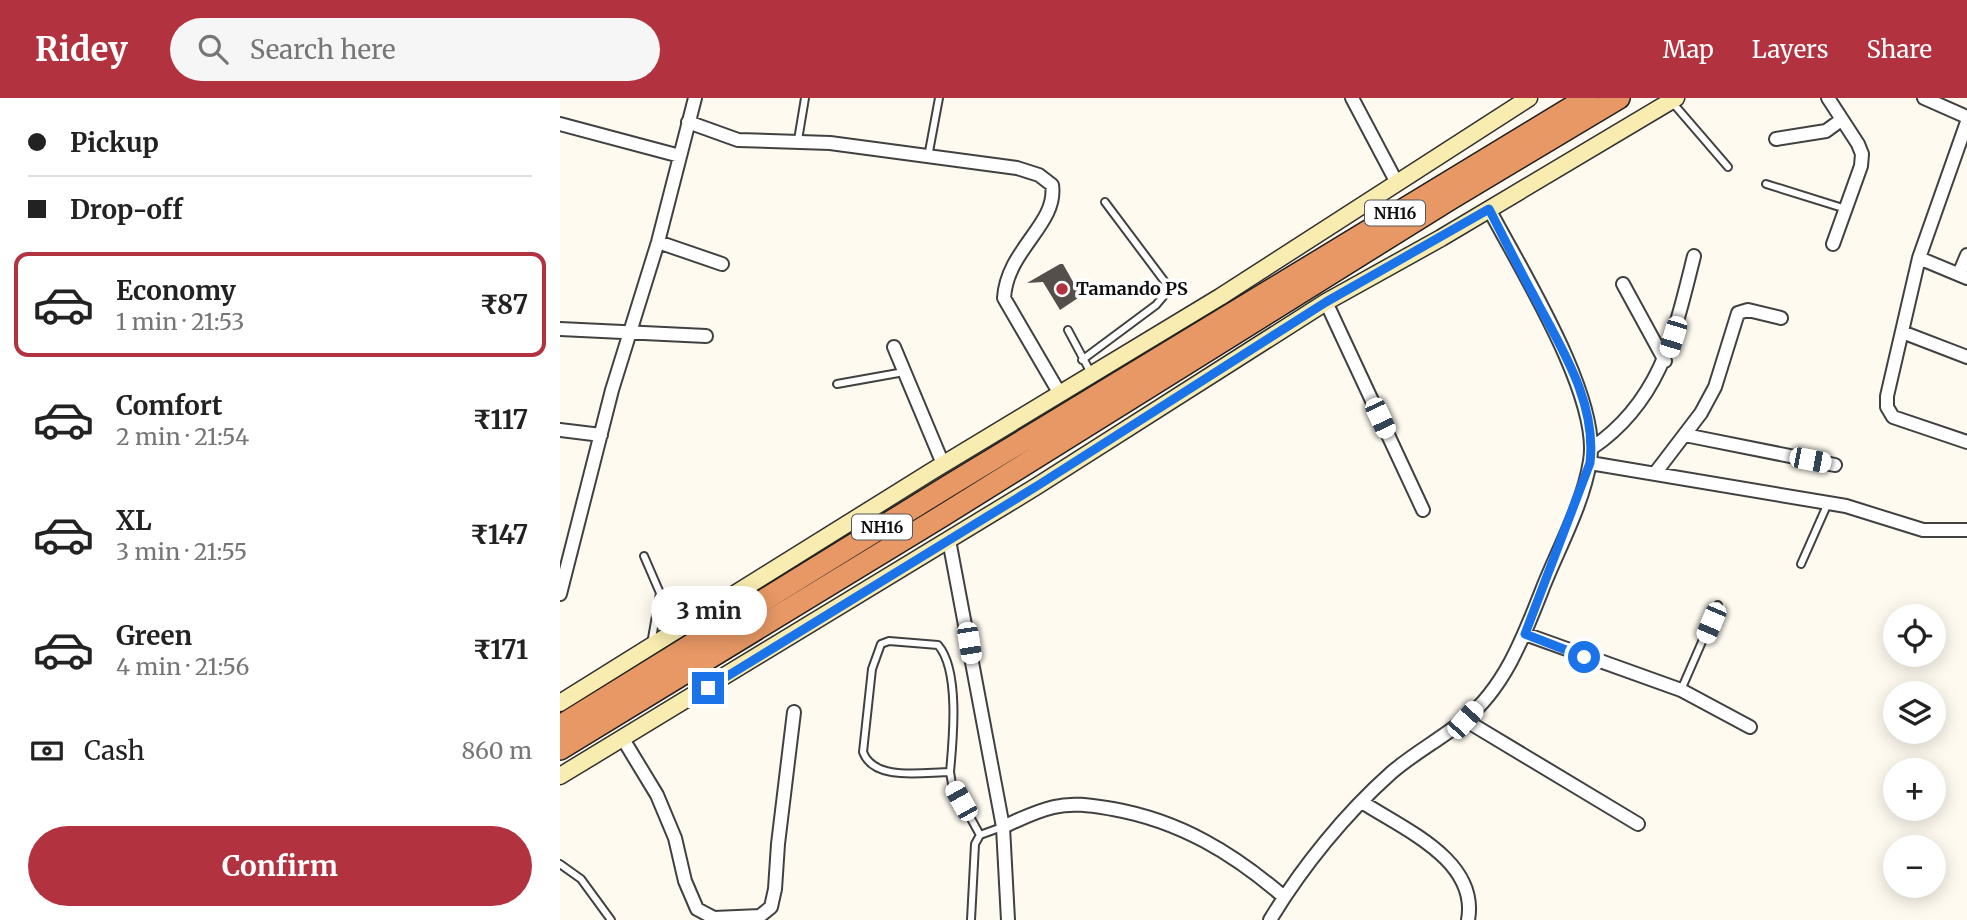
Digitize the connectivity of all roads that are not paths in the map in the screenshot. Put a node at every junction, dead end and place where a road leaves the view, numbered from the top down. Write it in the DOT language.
graph roads {
  1 [pos="695,98"];
  2 [pos="805,98"];
  3 [pos="939,98"];
  4 [pos="1352,98"];
  5 [pos="1530,98"];
  6 [pos="1587,98"];
  7 [pos="1619,98"];
  8 [pos="1828,98"];
  9 [pos="1924,98"];
  10 [pos="1673,99"];
  11 [pos="1841,120"];
  12 [pos="1967,120"];
  13 [pos="688,122"];
  14 [pos="560,124"];
  15 [pos="1776,139"];
  16 [pos="798,140"];
  17 [pos="680,156"];
  18 [pos="928,157"];
  19 [pos="1728,167"];
  20 [pos="1397,183"];
  21 [pos="1766,184"];
  22 [pos="1105,202"];
  23 [pos="1489,209"];
  24 [pos="1846,209"];
  25 [pos="658,242"];
  26 [pos="1833,244"];
  27 [pos="1967,255"];
  28 [pos="1694,256"];
  29 [pos="1919,258"];
  30 [pos="722,264"];
  31 [pos="1963,276"];
  32 [pos="1623,284"];
  33 [pos="1326,302"];
  34 [pos="1781,318"];
  35 [pos="560,329"];
  36 [pos="1068,330"];
  37 [pos="630,332"];
  38 [pos="1902,332"];
  39 [pos="706,335"];
  40 [pos="894,347"];
  41 [pos="1967,357"];
  42 [pos="1082,360"];
  43 [pos="1665,361"];
  44 [pos="905,372"];
  45 [pos="1092,374"];
  46 [pos="837,384"];
  47 [pos="1060,394"];
  48 [pos="560,430"];
  49 [pos="1685,435"];
  50 [pos="601,436"];
  51 [pos="1967,442"];
  52 [pos="1592,448"];
  53 [pos="1590,463"];
  54 [pos="943,464"];
  55 [pos="1835,465"];
  56 [pos="1656,472"];
  57 [pos="1828,503"];
  58 [pos="1423,510"];
  59 [pos="1967,530"];
  60 [pos="949,540"];
  61 [pos="644,556"];
  62 [pos="1801,564"];
  63 [pos="560,594"];
  64 [pos="1718,606"];
  65 [pos="1525,634"];
  66 [pos="651,647"];
  67 [pos="1681,690"];
  68 [pos="560,703"];
  69 [pos="794,712"];
  70 [pos="1465,720"];
  71 [pos="560,726"];
  72 [pos="1750,727"];
  73 [pos="623,739"];
  74 [pos="560,749"];
  75 [pos="950,772"];
  76 [pos="560,776"];
  77 [pos="1362,802"];
  78 [pos="1637,824"];
  79 [pos="1003,827"];
  80 [pos="980,835"];
  81 [pos="560,864"];
  82 [pos="1284,897"];
  83 [pos="611,920"];
  84 [pos="971,920"];
  85 [pos="1008,920"];
  86 [pos="1270,920"];
  87 [pos="1468,920"];
  1 -- 13 [label="street"];
  2 -- 16 [label="lane"];
  3 -- 18 [label="lane"];
  4 -- 20 [label="street"];
  5 -- 20 [label="street"];
  6 -- 71 [label="highway, NH16"];
  7 -- 74 [label="highway, NH16"];
  8 -- 11 [label="street"];
  9 -- 12 [label="street"];
  10 -- 19 [label="lane"];
  10 -- 23 [label="street"];
  11 -- 15 [label="street"];
  11 -- 24 [label="street"];
  12 -- 29 [label="street"];
  13 -- 16 [label="street"];
  13 -- 17 [label="street"];
  14 -- 17 [label="street"];
  16 -- 18 [label="street"];
  17 -- 25 [label="street"];
  18 -- 47 [label="street"];
  20 -- 45 [label="street"];
  21 -- 24 [label="lane"];
  22 -- 42 [label="lane"];
  23 -- 33 [label="street"];
  23 -- 52 [label="street"];
  24 -- 26 [label="street"];
  25 -- 30 [label="street"];
  25 -- 37 [label="street"];
  27 -- 31 [label="street"];
  28 -- 43 [label="street"];
  29 -- 31 [label="street"];
  29 -- 38 [label="street"];
  32 -- 43 [label="street"];
  33 -- 58 [label="street"];
  33 -- 60 [label="street"];
  34 -- 49 [label="street"];
  35 -- 37 [label="street"];
  36 -- 42 [label="lane"];
  37 -- 39 [label="street"];
  37 -- 50 [label="street"];
  38 -- 41 [label="street"];
  38 -- 51 [label="street"];
  40 -- 44 [label="street"];
  42 -- 45 [label="lane"];
  43 -- 52 [label="street"];
  44 -- 46 [label="lane"];
  44 -- 54 [label="street"];
  45 -- 47 [label="street"];
  47 -- 54 [label="street"];
  48 -- 50 [label="street"];
  49 -- 55 [label="street"];
  49 -- 56 [label="street"];
  50 -- 63 [label="street"];
  52 -- 53 [label="street"];
  53 -- 56 [label="street"];
  53 -- 65 [label="street"];
  54 -- 66 [label="street"];
  56 -- 57 [label="street"];
  57 -- 59 [label="street"];
  57 -- 62 [label="lane"];
  60 -- 73 [label="street"];
  60 -- 79 [label="street"];
  61 -- 66 [label="lane"];
  64 -- 67 [label="lane"];
  65 -- 67 [label="street"];
  65 -- 70 [label="street"];
  66 -- 68 [label="street"];
  67 -- 72 [label="street"];
  69 -- 73 [label="street"];
  70 -- 77 [label="street"];
  70 -- 78 [label="street"];
  73 -- 76 [label="street"];
  75 -- 75 [label="lane"];
  75 -- 80 [label="lane"];
  77 -- 82 [label="street"];
  77 -- 87 [label="street"];
  79 -- 80 [label="lane"];
  79 -- 82 [label="street"];
  79 -- 85 [label="street"];
  80 -- 84 [label="lane"];
  81 -- 83 [label="lane"];
  82 -- 86 [label="street"];
}
